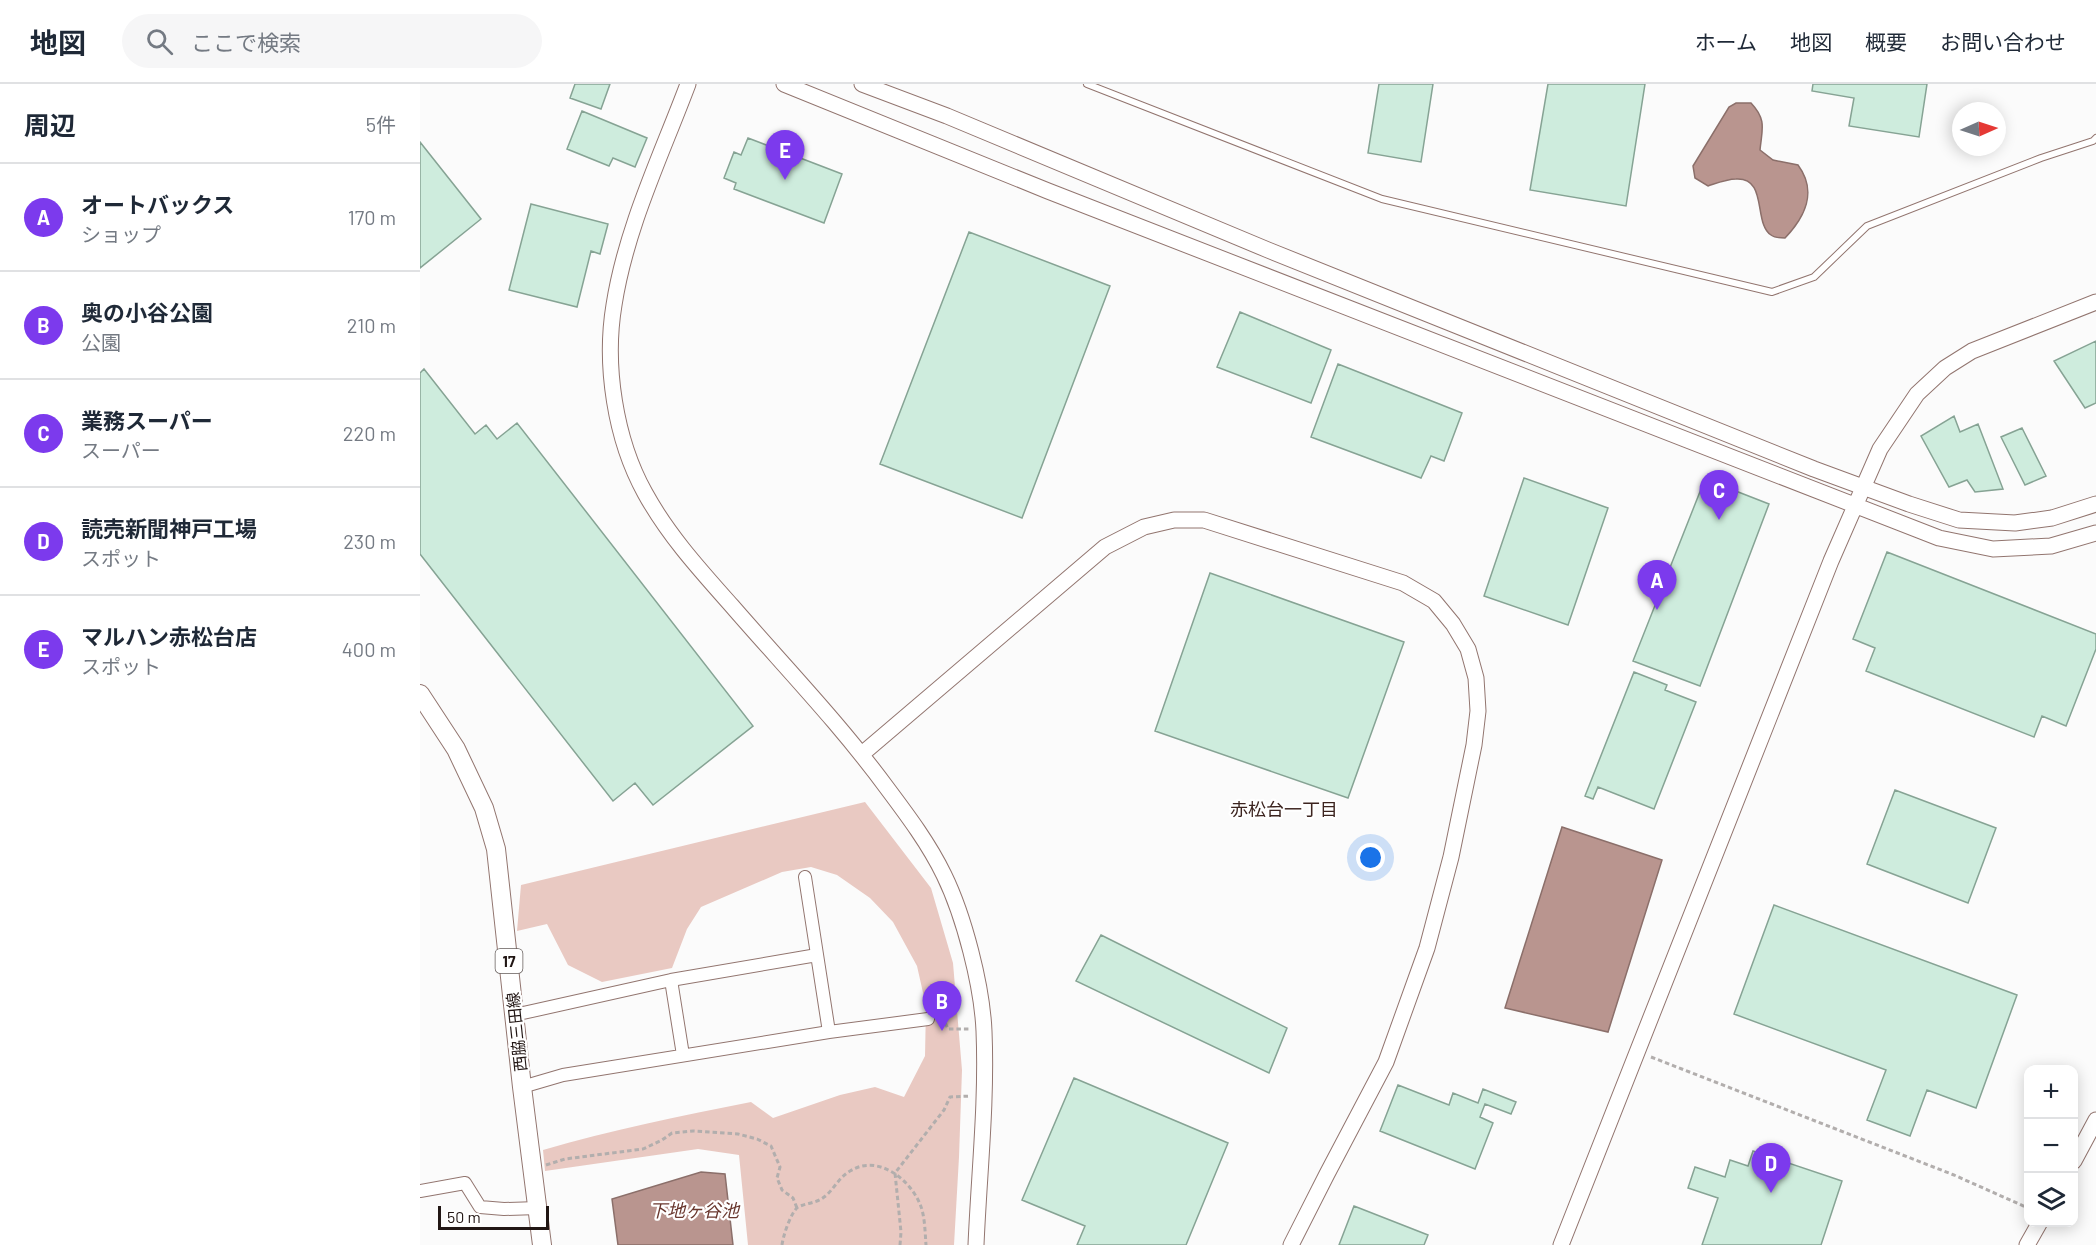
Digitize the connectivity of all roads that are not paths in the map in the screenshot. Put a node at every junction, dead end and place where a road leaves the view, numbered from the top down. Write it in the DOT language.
graph roads {
  1 [pos="688,84"];
  2 [pos="784,84"];
  3 [pos="862,84"];
  4 [pos="1087,84"];
  5 [pos="2096,138"];
  6 [pos="2096,302"];
  7 [pos="1862,487"];
  8 [pos="2096,504"];
  9 [pos="1854,506"];
  10 [pos="2096,533"];
  11 [pos="420,694"];
  12 [pos="861,754"];
  13 [pos="805,878"];
  14 [pos="817,955"];
  15 [pos="671,980"];
  16 [pos="514,1015"];
  17 [pos="928,1020"];
  18 [pos="829,1032"];
  19 [pos="682,1055"];
  20 [pos="522,1087"];
  21 [pos="2096,1120"];
  22 [pos="2078,1152"];
  23 [pos="420,1191"];
  24 [pos="538,1208"];
  25 [pos="2037,1227"];
  26 [pos="542,1245"];
  27 [pos="976,1245"];
  28 [pos="1292,1245"];
  29 [pos="1561,1245"];
  30 [pos="2027,1245"];
  1 -- 12 [label="street"];
  2 -- 9 [label="street"];
  3 -- 7 [label="street"];
  4 -- 5 [label="lane"];
  6 -- 7 [label="street"];
  7 -- 8 [label="street"];
  7 -- 9 [label="street"];
  9 -- 10 [label="street"];
  9 -- 29 [label="street"];
  11 -- 16 [label="main road, 西脇三田線 / 17"];
  12 -- 27 [label="street"];
  12 -- 28 [label="street"];
  13 -- 14 [label="street"];
  14 -- 15 [label="street"];
  14 -- 18 [label="street"];
  15 -- 16 [label="street"];
  15 -- 19 [label="street"];
  16 -- 20 [label="main road, 西脇三田線 / 17"];
  17 -- 18 [label="street"];
  18 -- 19 [label="street"];
  19 -- 20 [label="street"];
  20 -- 24 [label="main road, 西脇三田線 / 17"];
  21 -- 22 [label="street"];
  23 -- 24 [label="street"];
  24 -- 26 [label="main road, 西脇三田線 / 17"];
  25 -- 30 [label="street"];
}
